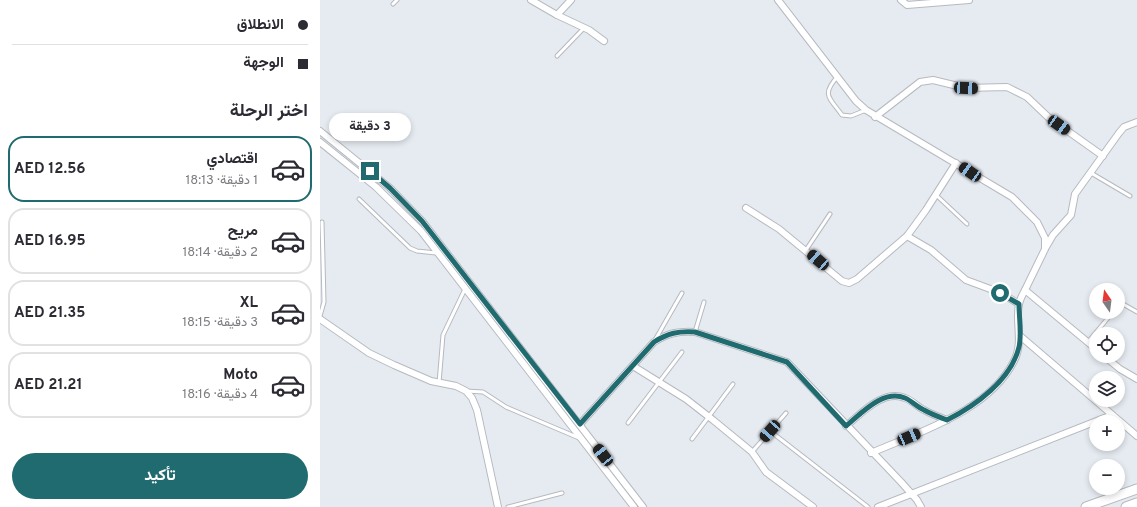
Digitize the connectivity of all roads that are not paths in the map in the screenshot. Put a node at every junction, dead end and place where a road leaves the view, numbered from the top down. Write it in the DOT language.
graph roads {
  1 [pos="397,0"];
  2 [pos="532,0"];
  3 [pos="571,0"];
  4 [pos="778,0"];
  5 [pos="901,0"];
  6 [pos="969,0"];
  7 [pos="393,4"];
  8 [pos="557,15"];
  9 [pos="584,28"];
  10 [pos="604,41"];
  11 [pos="557,56"];
  12 [pos="838,76"];
  13 [pos="866,110"];
  14 [pos="875,117"];
  15 [pos="1137,122"];
  16 [pos="320,131"];
  17 [pos="320,142"];
  18 [pos="1103,156"];
  19 [pos="956,163"];
  20 [pos="1091,173"];
  21 [pos="936,195"];
  22 [pos="1130,196"];
  23 [pos="359,199"];
  24 [pos="746,208"];
  25 [pos="830,214"];
  26 [pos="322,222"];
  27 [pos="967,224"];
  28 [pos="907,236"];
  29 [pos="1045,249"];
  30 [pos="806,250"];
  31 [pos="438,253"];
  32 [pos="465,289"];
  33 [pos="1025,290"];
  34 [pos="682,293"];
  35 [pos="704,302"];
  36 [pos="1019,304"];
  37 [pos="1125,305"];
  38 [pos="1137,312"];
  39 [pos="320,316"];
  40 [pos="320,319"];
  41 [pos="1107,319"];
  42 [pos="695,332"];
  43 [pos="1019,335"];
  44 [pos="654,342"];
  45 [pos="1088,342"];
  46 [pos="682,352"];
  47 [pos="1113,363"];
  48 [pos="633,366"];
  49 [pos="1137,379"];
  50 [pos="660,382"];
  51 [pos="439,383"];
  52 [pos="733,384"];
  53 [pos="466,391"];
  54 [pos="786,413"];
  55 [pos="1112,415"];
  56 [pos="709,416"];
  57 [pos="947,420"];
  58 [pos="628,423"];
  59 [pos="580,424"];
  60 [pos="1089,424"];
  61 [pos="846,426"];
  62 [pos="1125,426"];
  63 [pos="770,431"];
  64 [pos="1137,436"];
  65 [pos="692,438"];
  66 [pos="583,440"];
  67 [pos="752,452"];
  68 [pos="872,453"];
  69 [pos="1137,489"];
  70 [pos="562,493"];
  71 [pos="912,494"];
  72 [pos="1137,503"];
  73 [pos="498,507"];
  74 [pos="508,507"];
  75 [pos="634,507"];
  76 [pos="643,507"];
  77 [pos="813,507"];
  78 [pos="868,507"];
  79 [pos="878,507"];
  80 [pos="921,507"];
  81 [pos="1086,507"];
  82 [pos="1126,507"];
  1 -- 7 [label="lane"];
  2 -- 8 [label="street"];
  3 -- 8 [label="street"];
  4 -- 12 [label="street"];
  5 -- 6 [label="street"];
  8 -- 9 [label="street"];
  9 -- 10 [label="street"];
  9 -- 11 [label="lane"];
  12 -- 13 [label="street"];
  12 -- 13 [label="lane"];
  13 -- 14 [label="street"];
  14 -- 18 [label="street"];
  14 -- 19 [label="street"];
  15 -- 18 [label="street"];
  16 -- 59 [label="street"];
  17 -- 31 [label="street"];
  18 -- 20 [label="street"];
  19 -- 21 [label="street"];
  19 -- 29 [label="street"];
  20 -- 22 [label="lane"];
  20 -- 29 [label="street"];
  21 -- 27 [label="lane"];
  21 -- 28 [label="street"];
  23 -- 31 [label="lane"];
  24 -- 30 [label="street"];
  25 -- 30 [label="lane"];
  26 -- 39 [label="lane"];
  28 -- 30 [label="street"];
  28 -- 36 [label="street"];
  29 -- 33 [label="street"];
  31 -- 32 [label="street"];
  32 -- 51 [label="lane"];
  32 -- 66 [label="street"];
  33 -- 36 [label="street"];
  33 -- 45 [label="street"];
  34 -- 44 [label="lane"];
  35 -- 42 [label="lane"];
  36 -- 43 [label="street"];
  37 -- 38 [label="lane"];
  40 -- 51 [label="street"];
  41 -- 45 [label="lane"];
  42 -- 44 [label="street"];
  42 -- 61 [label="street"];
  43 -- 55 [label="street"];
  43 -- 57 [label="street"];
  44 -- 48 [label="street"];
  46 -- 50 [label="lane"];
  47 -- 49 [label="street"];
  48 -- 50 [label="street"];
  48 -- 59 [label="street"];
  50 -- 56 [label="street"];
  50 -- 58 [label="lane"];
  51 -- 53 [label="street"];
  52 -- 56 [label="lane"];
  53 -- 66 [label="lane"];
  53 -- 73 [label="street"];
  54 -- 63 [label="lane"];
  56 -- 65 [label="lane"];
  56 -- 67 [label="street"];
  57 -- 61 [label="street"];
  57 -- 68 [label="street"];
  59 -- 76 [label="street"];
  60 -- 71 [label="street"];
  61 -- 68 [label="street"];
  62 -- 64 [label="street"];
  63 -- 67 [label="lane"];
  63 -- 78 [label="lane"];
  66 -- 75 [label="street"];
  67 -- 77 [label="street"];
  68 -- 71 [label="street"];
  69 -- 81 [label="main road"];
  70 -- 74 [label="lane"];
  71 -- 79 [label="street"];
  71 -- 80 [label="street"];
  72 -- 82 [label="main road"];
}
